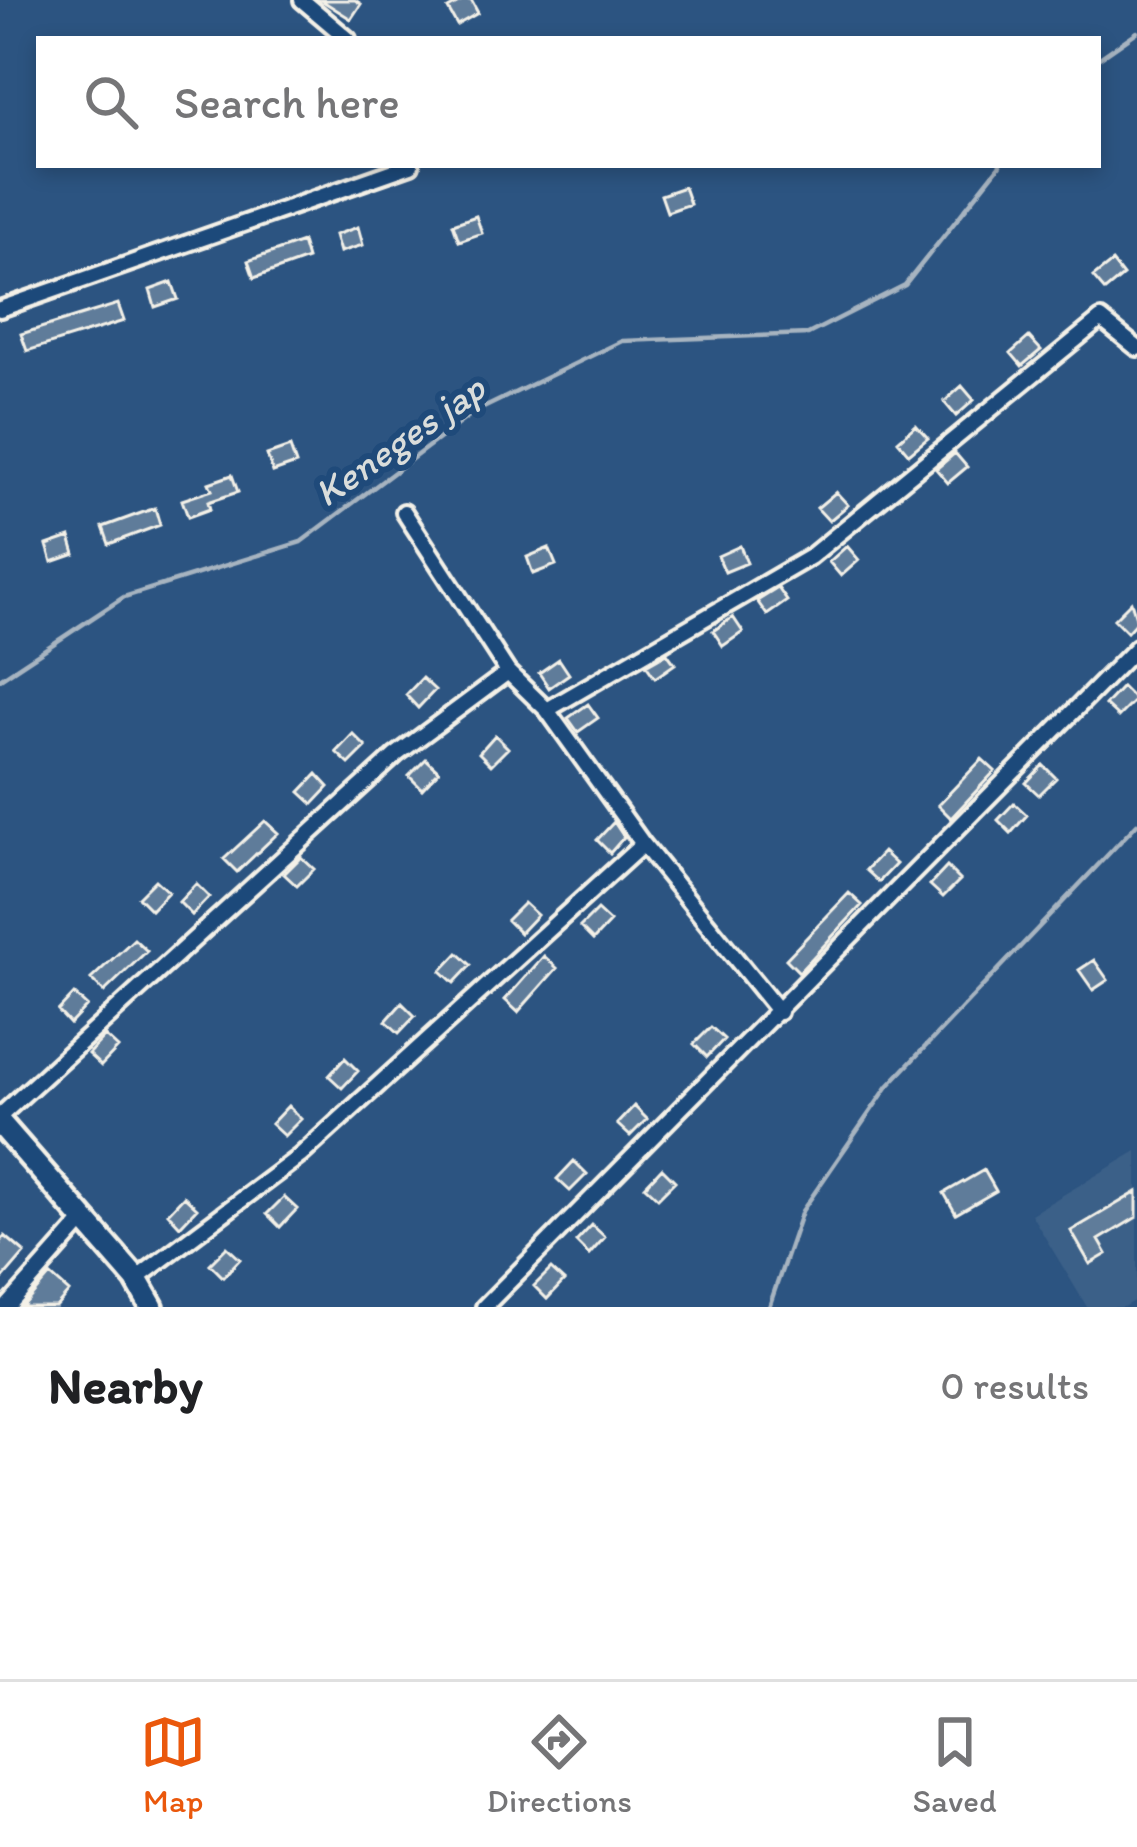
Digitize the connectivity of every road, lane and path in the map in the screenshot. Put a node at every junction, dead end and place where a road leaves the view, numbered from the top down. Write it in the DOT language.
graph roads {
  1 [pos="302,0"];
  2 [pos="344,36"];
  3 [pos="402,168"];
  4 [pos="0,309"];
  5 [pos="1137,348"];
  6 [pos="404,512"];
  7 [pos="1137,646"];
  8 [pos="508,672"];
  9 [pos="547,710"];
  10 [pos="643,844"];
  11 [pos="778,1012"];
  12 [pos="0,1120"];
  13 [pos="84,1220"];
  14 [pos="136,1279"];
  15 [pos="7,1307"];
  16 [pos="152,1307"];
  17 [pos="484,1307"];
  1 -- 2 [label="street"];
  3 -- 4 [label="street"];
  5 -- 9 [label="street"];
  6 -- 8 [label="street"];
  7 -- 11 [label="street"];
  8 -- 9 [label="street"];
  8 -- 12 [label="street"];
  9 -- 10 [label="street"];
  10 -- 11 [label="street"];
  10 -- 14 [label="street"];
  11 -- 17 [label="street"];
  12 -- 13 [label="street"];
  13 -- 14 [label="street"];
  13 -- 15 [label="street"];
  14 -- 16 [label="street"];
}
